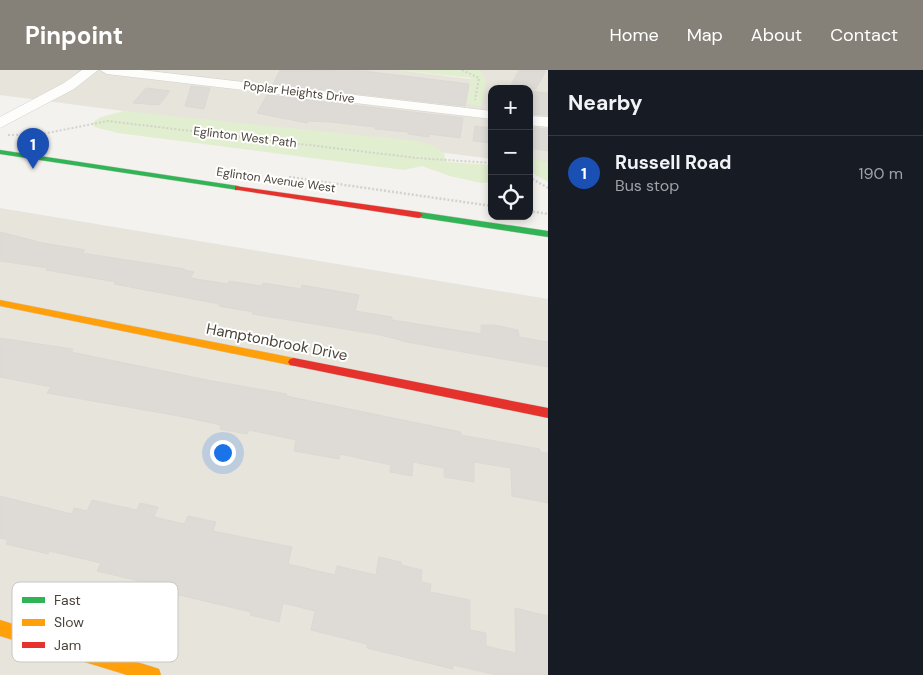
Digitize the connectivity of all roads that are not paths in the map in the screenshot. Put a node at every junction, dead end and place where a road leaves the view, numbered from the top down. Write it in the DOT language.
graph roads {
  1 [pos="91,70"];
  2 [pos="107,70"];
  3 [pos="488,115"];
  4 [pos="533,120"];
  5 [pos="548,122"];
  6 [pos="1,129"];
  7 [pos="0,152"];
  8 [pos="548,234"];
  9 [pos="0,303"];
  10 [pos="548,413"];
  11 [pos="0,628"];
  12 [pos="12,632"];
  13 [pos="111,662"];
  14 [pos="153,675"];
  1 -- 6 [label="street"];
  2 -- 3 [label="street, Poplar Heights Drive"];
  4 -- 5 [label="street"];
  7 -- 8 [label="main road, Eglinton Avenue West"];
  9 -- 10 [label="main road, Hamptonbrook Drive"];
  11 -- 12 [label="main road"];
  13 -- 14 [label="main road"];
}
